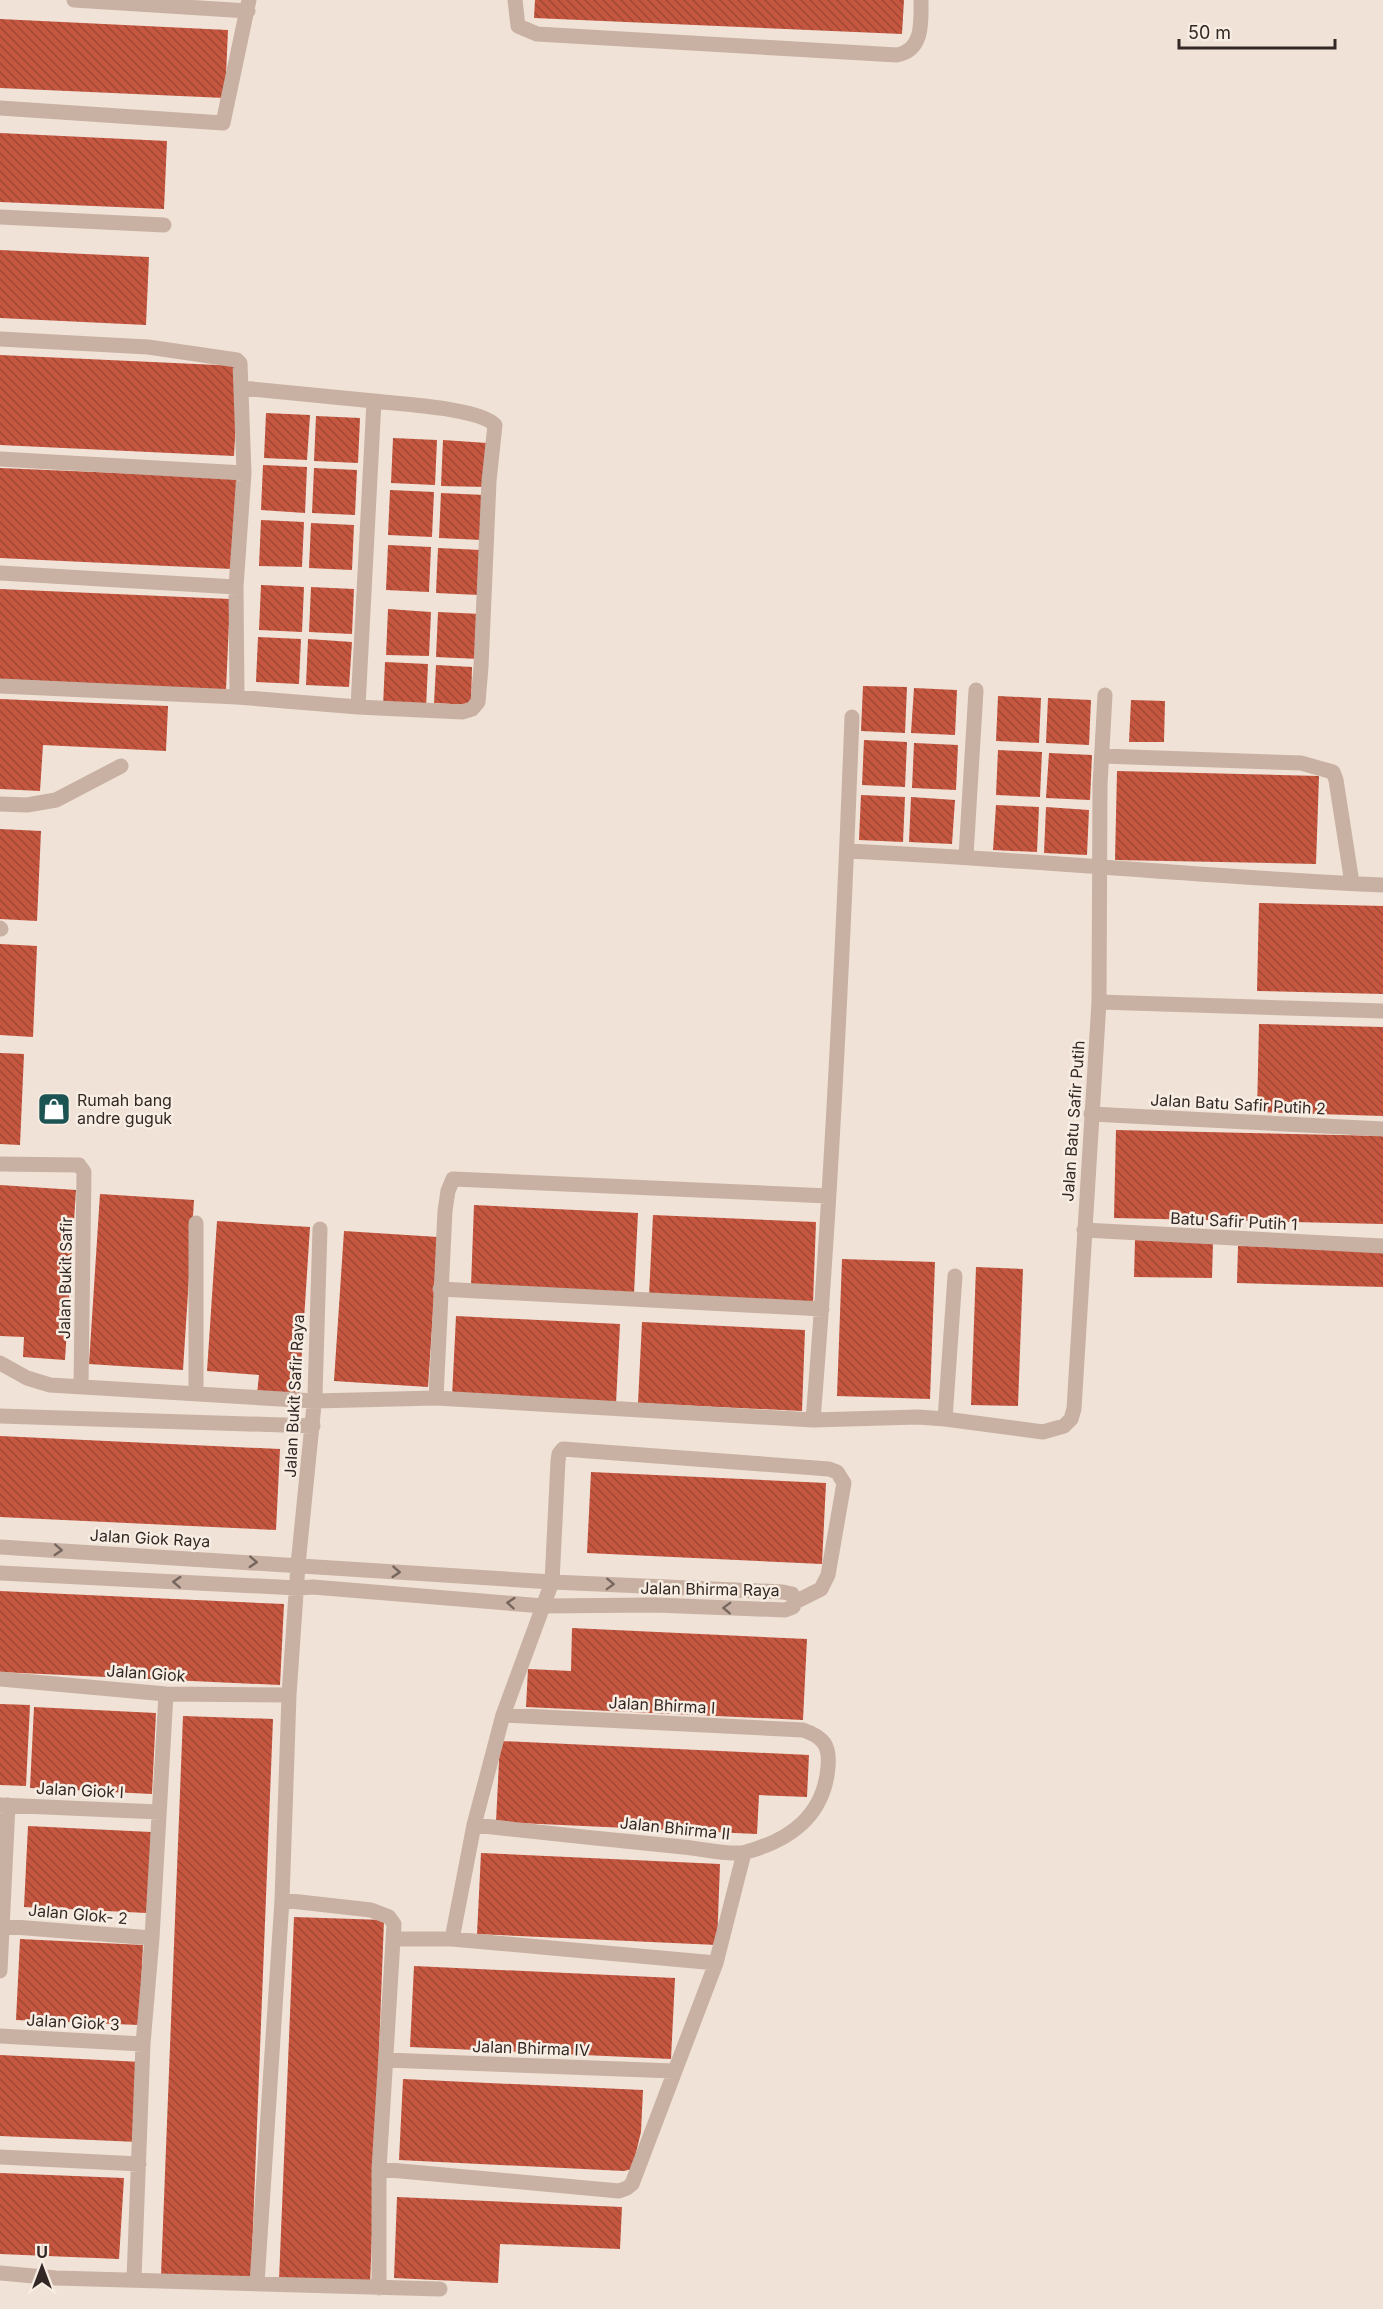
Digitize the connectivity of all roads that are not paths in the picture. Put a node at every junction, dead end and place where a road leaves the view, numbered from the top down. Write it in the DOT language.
graph roads {
  1 [pos="74,0"];
  2 [pos="515,0"];
  3 [pos="921,0"];
  4 [pos="248,5"];
  5 [pos="0,108"];
  6 [pos="0,217"];
  7 [pos="164,225"];
  8 [pos="0,339"];
  9 [pos="242,388"];
  10 [pos="374,402"];
  11 [pos="0,459"];
  12 [pos="244,472"];
  13 [pos="0,573"];
  14 [pos="236,587"];
  15 [pos="0,686"];
  16 [pos="976,690"];
  17 [pos="1105,695"];
  18 [pos="237,697"];
  19 [pos="358,707"];
  20 [pos="852,717"];
  21 [pos="1102,756"];
  22 [pos="121,766"];
  23 [pos="0,804"];
  24 [pos="847,851"];
  25 [pos="966,856"];
  26 [pos="1100,868"];
  27 [pos="1352,883"];
  28 [pos="1383,885"];
  29 [pos="1099,1002"];
  30 [pos="1383,1011"];
  31 [pos="1091,1114"];
  32 [pos="1383,1129"];
  33 [pos="0,1164"];
  34 [pos="828,1196"];
  35 [pos="196,1223"];
  36 [pos="320,1229"];
  37 [pos="1084,1230"];
  38 [pos="1383,1246"];
  39 [pos="955,1276"];
  40 [pos="440,1289"];
  41 [pos="822,1309"];
  42 [pos="0,1363"];
  43 [pos="81,1385"];
  44 [pos="196,1393"];
  45 [pos="436,1398"];
  46 [pos="313,1414"];
  47 [pos="0,1416"];
  48 [pos="945,1419"];
  49 [pos="813,1420"];
  50 [pos="0,1547"];
  51 [pos="298,1565"];
  52 [pos="0,1573"];
  53 [pos="552,1582"];
  54 [pos="298,1588"];
  55 [pos="795,1602"];
  56 [pos="543,1606"];
  57 [pos="0,1679"];
  58 [pos="166,1694"];
  59 [pos="289,1695"];
  60 [pos="503,1715"];
  61 [pos="818,1737"];
  62 [pos="4,1805"];
  63 [pos="159,1812"];
  64 [pos="474,1825"];
  65 [pos="744,1853"];
  66 [pos="282,1900"];
  67 [pos="2,1926"];
  68 [pos="152,1938"];
  69 [pos="394,1939"];
  70 [pos="452,1939"];
  71 [pos="716,1963"];
  72 [pos="0,1971"];
  73 [pos="0,2036"];
  74 [pos="143,2044"];
  75 [pos="386,2060"];
  76 [pos="674,2071"];
  77 [pos="0,2157"];
  78 [pos="139,2164"];
  79 [pos="380,2169"];
  80 [pos="0,2273"];
  81 [pos="134,2279"];
  82 [pos="257,2283"];
  83 [pos="380,2288"];
  84 [pos="440,2289"];
  1 -- 4 [label="street"];
  2 -- 3 [label="street"];
  4 -- 5 [label="street"];
  6 -- 7 [label="street"];
  8 -- 9 [label="street"];
  9 -- 10 [label="street"];
  9 -- 12 [label="street"];
  10 -- 19 [label="street"];
  10 -- 19 [label="street"];
  11 -- 12 [label="street"];
  12 -- 14 [label="street"];
  13 -- 14 [label="street"];
  14 -- 18 [label="street"];
  15 -- 18 [label="street"];
  16 -- 25 [label="street"];
  17 -- 21 [label="street, Jalan Batu Safir Putih"];
  18 -- 19 [label="street"];
  20 -- 24 [label="street"];
  21 -- 26 [label="street, Jalan Batu Safir Putih"];
  21 -- 27 [label="street"];
  22 -- 23 [label="street"];
  24 -- 25 [label="street"];
  24 -- 34 [label="street"];
  25 -- 26 [label="street"];
  26 -- 27 [label="street"];
  26 -- 29 [label="street, Jalan Batu Safir Putih"];
  27 -- 28 [label="street"];
  29 -- 30 [label="street"];
  29 -- 31 [label="street, Jalan Batu Safir Putih"];
  31 -- 32 [label="street, Jalan Batu Safir Putih 2"];
  31 -- 37 [label="street, Jalan Batu Safir Putih"];
  33 -- 43 [label="street, Jalan Bukit Safir"];
  34 -- 40 [label="street"];
  34 -- 41 [label="street"];
  35 -- 44 [label="street"];
  36 -- 46 [label="street, Jalan Bukit Safir Raya"];
  37 -- 38 [label="street, Batu Safir Putih 1"];
  37 -- 48 [label="street, Jalan Batu Safir Putih"];
  39 -- 48 [label="street"];
  40 -- 41 [label="street"];
  40 -- 45 [label="street"];
  41 -- 49 [label="street"];
  42 -- 43 [label="street"];
  43 -- 44 [label="street"];
  44 -- 46 [label="street"];
  45 -- 46 [label="street"];
  45 -- 49 [label="street"];
  46 -- 47 [label="street"];
  46 -- 51 [label="street, Jalan Bukit Safir Raya"];
  48 -- 49 [label="street"];
  50 -- 51 [label="street, Jalan Giok Raya, one-way"];
  51 -- 53 [label="street, Jalan Bhirma Raya, one-way"];
  51 -- 54 [label="street, Jalan Bukit Safir Raya"];
  54 -- 52 [label="street, one-way"];
  53 -- 55 [label="street, Jalan Bhirma Raya, one-way"];
  53 -- 55 [label="street"];
  53 -- 56 [label="street"];
  56 -- 54 [label="street, Jalan Bhirma Raya, one-way"];
  54 -- 59 [label="street, Jalan Bukit Safir Raya"];
  55 -- 56 [label="street, Jalan Bhirma Raya, one-way"];
  56 -- 60 [label="street"];
  57 -- 58 [label="street, Jalan Giok"];
  58 -- 59 [label="street, Jalan Giok"];
  58 -- 63 [label="street"];
  59 -- 66 [label="street, Jalan Bukit Safir Raya"];
  60 -- 61 [label="street, Jalan Bhirma I"];
  60 -- 64 [label="street"];
  61 -- 65 [label="street, Jalan Bhirma II"];
  62 -- 63 [label="street, Jalan Giok I"];
  62 -- 67 [label="street"];
  63 -- 68 [label="street"];
  64 -- 65 [label="street, Jalan Bhirma II"];
  64 -- 70 [label="street"];
  65 -- 71 [label="street"];
  66 -- 69 [label="street"];
  66 -- 82 [label="street, Jalan Bukit Safir Raya"];
  67 -- 68 [label="street, Jalan Glok- 2"];
  67 -- 72 [label="street"];
  68 -- 74 [label="street"];
  69 -- 70 [label="street"];
  69 -- 75 [label="street"];
  70 -- 71 [label="street"];
  71 -- 76 [label="street"];
  73 -- 74 [label="street, Jalan Giok 3"];
  74 -- 78 [label="street"];
  75 -- 76 [label="street, Jalan Bhirma IV"];
  75 -- 79 [label="street"];
  76 -- 79 [label="street"];
  77 -- 78 [label="street"];
  78 -- 81 [label="street"];
  79 -- 83 [label="street"];
  80 -- 81 [label="street"];
  81 -- 82 [label="street"];
  82 -- 83 [label="street"];
  83 -- 84 [label="street"];
}
